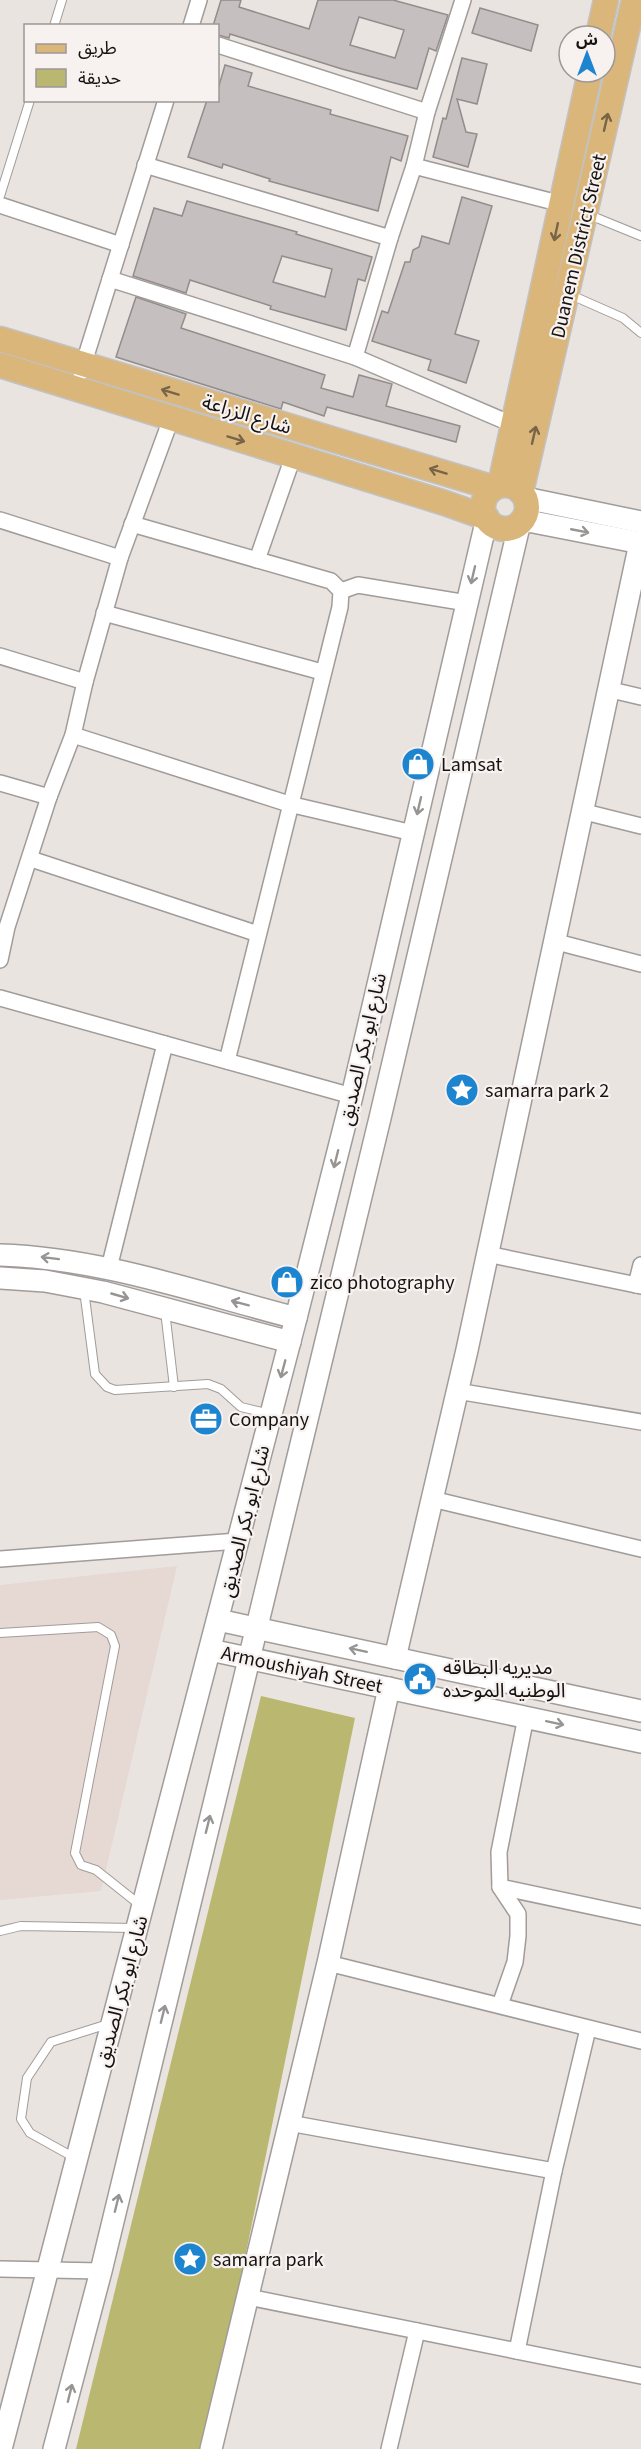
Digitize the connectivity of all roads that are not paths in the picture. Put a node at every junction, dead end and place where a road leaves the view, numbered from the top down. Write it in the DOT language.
graph roads {
  1 [pos="62,0"];
  2 [pos="199,0"];
  3 [pos="463,0"];
  4 [pos="606,0"];
  5 [pos="634,0"];
  6 [pos="55,24"];
  7 [pos="191,24"];
  8 [pos="601,24"];
  9 [pos="219,45"];
  10 [pos="587,84"];
  11 [pos="29,102"];
  12 [pos="165,102"];
  13 [pos="427,112"];
  14 [pos="145,165"];
  15 [pos="414,166"];
  16 [pos="0,196"];
  17 [pos="562,204"];
  18 [pos="0,206"];
  19 [pos="585,213"];
  20 [pos="641,236"];
  21 [pos="390,238"];
  22 [pos="121,245"];
  23 [pos="110,279"];
  24 [pos="567,293"];
  25 [pos="641,333"];
  26 [pos="0,339"];
  27 [pos="355,357"];
  28 [pos="0,365"];
  29 [pos="83,366"];
  30 [pos="77,389"];
  31 [pos="171,419"];
  32 [pos="513,425"];
  33 [pos="293,457"];
  34 [pos="514,501"];
  35 [pos="486,518"];
  36 [pos="0,520"];
  37 [pos="132,524"];
  38 [pos="641,536"];
  39 [pos="120,558"];
  40 [pos="257,560"];
  41 [pos="341,591"];
  42 [pos="467,603"];
  43 [pos="104,613"];
  44 [pos="0,656"];
  45 [pos="322,672"];
  46 [pos="85,682"];
  47 [pos="607,689"];
  48 [pos="641,697"];
  49 [pos="73,735"];
  50 [pos="0,783"];
  51 [pos="49,797"];
  52 [pos="289,804"];
  53 [pos="581,811"];
  54 [pos="641,826"];
  55 [pos="413,833"];
  56 [pos="31,859"];
  57 [pos="3,926"];
  58 [pos="258,934"];
  59 [pos="553,942"];
  60 [pos="0,960"];
  61 [pos="641,964"];
  62 [pos="0,998"];
  63 [pos="165,1044"];
  64 [pos="226,1061"];
  65 [pos="352,1096"];
  66 [pos="487,1254"];
  67 [pos="0,1255"];
  68 [pos="641,1265"];
  69 [pos="110,1268"];
  70 [pos="0,1278"];
  71 [pos="639,1286"];
  72 [pos="84,1288"];
  73 [pos="164,1309"];
  74 [pos="296,1318"];
  75 [pos="290,1342"];
  76 [pos="174,1387"];
  77 [pos="457,1391"];
  78 [pos="271,1414"];
  79 [pos="641,1422"];
  80 [pos="432,1499"];
  81 [pos="238,1541"];
  82 [pos="641,1550"];
  83 [pos="0,1558"];
  84 [pos="218,1620"];
  85 [pos="256,1628"];
  86 [pos="0,1633"];
  87 [pos="210,1650"];
  88 [pos="249,1658"];
  89 [pos="395,1658"];
  90 [pos="389,1688"];
  91 [pos="641,1711"];
  92 [pos="526,1717"];
  93 [pos="641,1742"];
  94 [pos="501,1887"];
  95 [pos="144,1907"];
  96 [pos="641,1917"];
  97 [pos="138,1928"];
  98 [pos="0,1931"];
  99 [pos="328,1963"];
  100 [pos="500,2006"];
  101 [pos="114,2022"];
  102 [pos="588,2029"];
  103 [pos="641,2041"];
  104 [pos="289,2123"];
  105 [pos="77,2159"];
  106 [pos="554,2171"];
  107 [pos="0,2269"];
  108 [pos="49,2271"];
  109 [pos="100,2271"];
  110 [pos="248,2298"];
  111 [pos="417,2331"];
  112 [pos="517,2351"];
  113 [pos="641,2376"];
  114 [pos="1,2449"];
  115 [pos="54,2449"];
  116 [pos="211,2449"];
  117 [pos="389,2449"];
  1 -- 6 [label="lane"];
  2 -- 7 [label="street"];
  3 -- 13 [label="street"];
  4 -- 8 [label="main road"];
  19 -- 5 [label="main road, Duanem District Street, one-way"];
  9 -- 13 [label="street"];
  10 -- 17 [label="main road, Duanem District Street"];
  11 -- 16 [label="lane"];
  12 -- 14 [label="street"];
  13 -- 15 [label="street"];
  14 -- 21 [label="street"];
  14 -- 22 [label="street"];
  15 -- 17 [label="street"];
  15 -- 21 [label="street"];
  17 -- 32 [label="main road, Duanem District Street, one-way"];
  18 -- 22 [label="street"];
  19 -- 20 [label="lane"];
  19 -- 24 [label="main road, Duanem District Street"];
  21 -- 27 [label="street"];
  22 -- 23 [label="street"];
  23 -- 27 [label="street"];
  23 -- 29 [label="street"];
  24 -- 25 [label="lane"];
  34 -- 24 [label="main road, Duanem District Street, one-way"];
  26 -- 29 [label="main road, شارع الزراعة"];
  27 -- 32 [label="street"];
  28 -- 30 [label="main road, شارع الزراعة"];
  29 -- 30 [label="street"];
  34 -- 29 [label="main road, شارع الزراعة, one-way"];
  30 -- 31 [label="main road, شارع الزراعة"];
  31 -- 33 [label="main road, شارع الزراعة, one-way"];
  31 -- 37 [label="street"];
  32 -- 34 [label="main road, Duanem District Street"];
  33 -- 35 [label="main road, شارع الزراعة"];
  33 -- 40 [label="street"];
  34 -- 35 [label="main road, شارع الزراعة"];
  34 -- 35 [label="main road"];
  34 -- 38 [label="main road"];
  34 -- 85 [label="main road, شارع ابو بكر الصديق"];
  35 -- 42 [label="main road, شارع ابو بكر الصديق, one-way"];
  36 -- 39 [label="street"];
  37 -- 39 [label="street"];
  37 -- 40 [label="street"];
  38 -- 47 [label="main road"];
  39 -- 43 [label="street"];
  40 -- 41 [label="street"];
  41 -- 42 [label="street"];
  41 -- 45 [label="street"];
  42 -- 55 [label="main road, شارع ابو بكر الصديق, one-way"];
  43 -- 45 [label="street"];
  43 -- 46 [label="street"];
  44 -- 46 [label="street"];
  45 -- 52 [label="street"];
  46 -- 49 [label="street"];
  47 -- 48 [label="street"];
  47 -- 53 [label="main road"];
  49 -- 51 [label="street"];
  49 -- 52 [label="street"];
  50 -- 51 [label="street"];
  51 -- 56 [label="street"];
  52 -- 55 [label="street"];
  52 -- 58 [label="street"];
  53 -- 54 [label="street"];
  53 -- 59 [label="main road"];
  55 -- 65 [label="main road, شارع ابو بكر الصديق"];
  56 -- 57 [label="street"];
  56 -- 58 [label="street"];
  57 -- 60 [label="street"];
  58 -- 64 [label="street"];
  59 -- 61 [label="street"];
  59 -- 66 [label="main road"];
  62 -- 63 [label="street"];
  63 -- 64 [label="street"];
  63 -- 69 [label="street"];
  64 -- 65 [label="street"];
  65 -- 74 [label="main road, شارع ابو بكر الصديق, one-way"];
  66 -- 71 [label="street"];
  66 -- 77 [label="main road"];
  69 -- 67 [label="main road, one-way"];
  68 -- 71 [label="street"];
  74 -- 69 [label="main road, one-way"];
  70 -- 72 [label="main road"];
  72 -- 73 [label="main road, one-way"];
  72 -- 76 [label="lane"];
  73 -- 75 [label="main road"];
  73 -- 76 [label="lane"];
  74 -- 75 [label="main road, شارع ابو بكر الصديق"];
  75 -- 78 [label="main road, شارع ابو بكر الصديق, one-way"];
  76 -- 78 [label="lane"];
  77 -- 79 [label="street"];
  77 -- 80 [label="main road"];
  78 -- 81 [label="main road, شارع ابو بكر الصديق"];
  80 -- 82 [label="street"];
  80 -- 89 [label="main road"];
  81 -- 83 [label="street"];
  81 -- 84 [label="main road, شارع ابو بكر الصديق"];
  84 -- 85 [label="main road, Armoushiyah Street"];
  84 -- 87 [label="main road, شارع ابو بكر الصديق"];
  85 -- 88 [label="main road, شارع ابو بكر الصديق"];
  89 -- 85 [label="main road, Armoushiyah Street, one-way"];
  86 -- 95 [label="lane"];
  87 -- 88 [label="main road, Armoushiyah Street"];
  87 -- 95 [label="main road, شارع ابو بكر الصديق"];
  88 -- 90 [label="main road, Armoushiyah Street"];
  109 -- 88 [label="main road, شارع ابو بكر الصديق, one-way"];
  89 -- 91 [label="main road, Armoushiyah Street"];
  90 -- 92 [label="main road, Armoushiyah Street"];
  90 -- 99 [label="main road"];
  92 -- 93 [label="main road, Armoushiyah Street, one-way"];
  92 -- 94 [label="street"];
  94 -- 96 [label="street"];
  94 -- 100 [label="street"];
  95 -- 97 [label="main road, شارع ابو بكر الصديق"];
  97 -- 98 [label="lane"];
  97 -- 101 [label="main road, شارع ابو بكر الصديق"];
  99 -- 100 [label="street"];
  99 -- 104 [label="main road"];
  100 -- 102 [label="street"];
  101 -- 105 [label="main road, شارع ابو بكر الصديق"];
  101 -- 105 [label="lane"];
  102 -- 103 [label="street"];
  102 -- 106 [label="street"];
  104 -- 106 [label="street"];
  104 -- 110 [label="main road"];
  105 -- 108 [label="main road, شارع ابو بكر الصديق"];
  106 -- 112 [label="street"];
  107 -- 108 [label="street"];
  108 -- 109 [label="street"];
  108 -- 114 [label="main road, شارع ابو بكر الصديق"];
  115 -- 109 [label="main road, شارع ابو بكر الصديق, one-way"];
  110 -- 111 [label="street"];
  110 -- 116 [label="main road"];
  111 -- 112 [label="street"];
  111 -- 117 [label="street"];
  112 -- 113 [label="street"];
}
